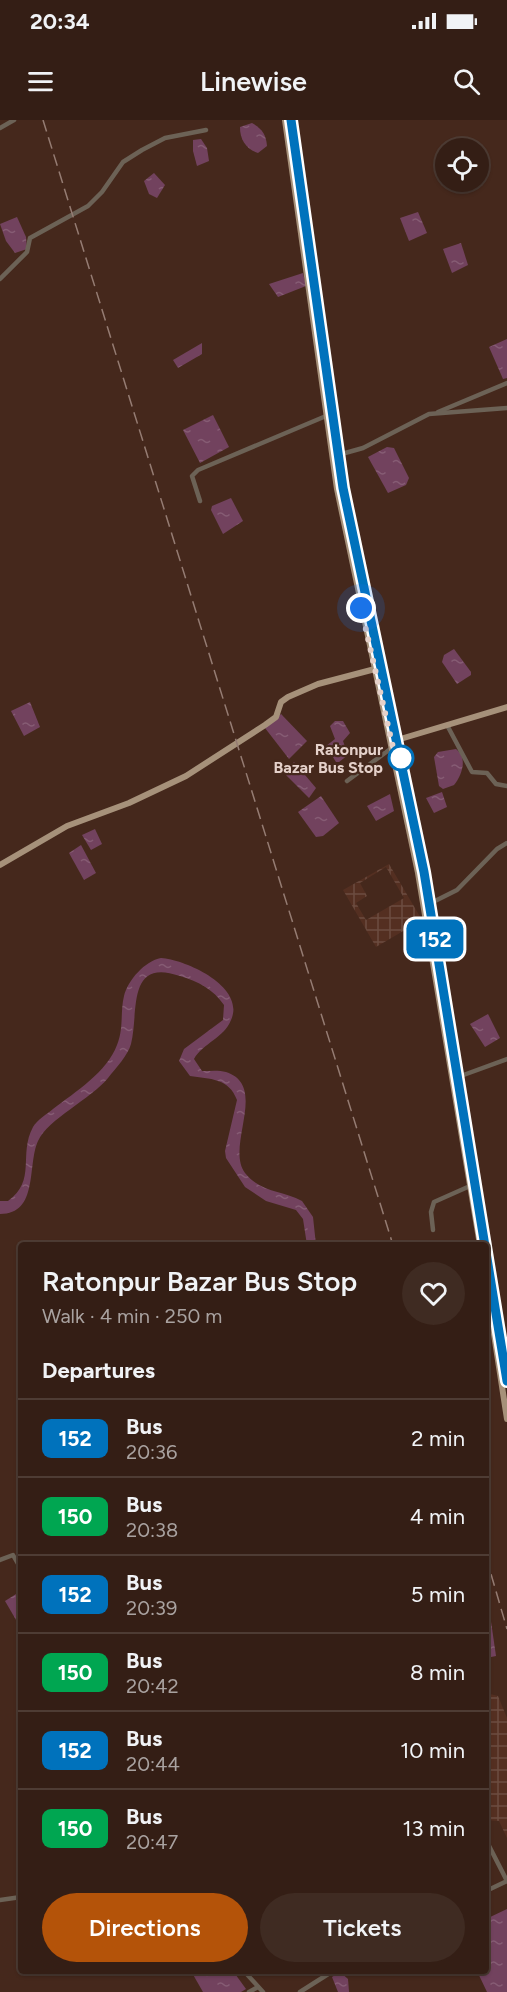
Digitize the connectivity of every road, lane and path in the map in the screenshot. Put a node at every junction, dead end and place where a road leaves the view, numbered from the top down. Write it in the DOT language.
graph roads {
  1 [pos="14,120"];
  2 [pos="285,120"];
  3 [pos="291,120"];
  4 [pos="0,128"];
  5 [pos="206,130"];
  6 [pos="0,279"];
  7 [pos="507,383"];
  8 [pos="507,408"];
  9 [pos="429,414"];
  10 [pos="326,416"];
  11 [pos="338,455"];
  12 [pos="200,501"];
  13 [pos="375,669"];
  14 [pos="507,707"];
  15 [pos="391,724"];
  16 [pos="447,725"];
  17 [pos="398,740"];
  18 [pos="393,747"];
  19 [pos="347,781"];
  20 [pos="403,783"];
  21 [pos="507,786"];
  22 [pos="507,843"];
  23 [pos="0,865"];
  24 [pos="429,904"];
  25 [pos="507,1059"];
  26 [pos="458,1077"];
  27 [pos="470,1185"];
  28 [pos="433,1230"];
  29 [pos="480,1242"];
  30 [pos="485,1242"];
  31 [pos="489,1269"];
  32 [pos="489,1300"];
  33 [pos="507,1381"];
  34 [pos="506,1404"];
  35 [pos="507,1419"];
  36 [pos="0,1560"];
  37 [pos="18,1564"];
  38 [pos="489,1846"];
  39 [pos="507,1881"];
  40 [pos="489,1890"];
  41 [pos="18,1897"];
  42 [pos="0,1900"];
  43 [pos="247,1974"];
  44 [pos="328,1974"];
  45 [pos="258,1987"];
  46 [pos="249,1992"];
  47 [pos="263,1992"];
  48 [pos="300,1992"];
  1 -- 4 [label="street"];
  2 -- 10 [label="main road"];
  3 -- 11 [label="main road"];
  5 -- 6 [label="street"];
  7 -- 9 [label="street"];
  8 -- 9 [label="street"];
  9 -- 11 [label="street"];
  10 -- 12 [label="street"];
  10 -- 13 [label="main road"];
  11 -- 15 [label="main road"];
  13 -- 15 [label="main road"];
  13 -- 23 [label="main road"];
  14 -- 16 [label="main road"];
  15 -- 17 [label="main road"];
  15 -- 18 [label="main road"];
  16 -- 17 [label="main road"];
  16 -- 21 [label="street"];
  17 -- 20 [label="main road"];
  18 -- 19 [label="street"];
  18 -- 20 [label="main road"];
  20 -- 24 [label="main road"];
  20 -- 27 [label="main road"];
  22 -- 24 [label="street"];
  24 -- 26 [label="main road"];
  25 -- 26 [label="street"];
  26 -- 30 [label="main road"];
  27 -- 28 [label="street"];
  27 -- 29 [label="main road"];
  31 -- 33 [label="main road"];
  32 -- 34 [label="main road"];
  34 -- 35 [label="main road"];
  36 -- 37 [label="street"];
  38 -- 39 [label="street"];
  39 -- 40 [label="street"];
  41 -- 42 [label="street"];
  43 -- 45 [label="street"];
  44 -- 48 [label="street"];
  45 -- 46 [label="street"];
  45 -- 47 [label="street"];
}
